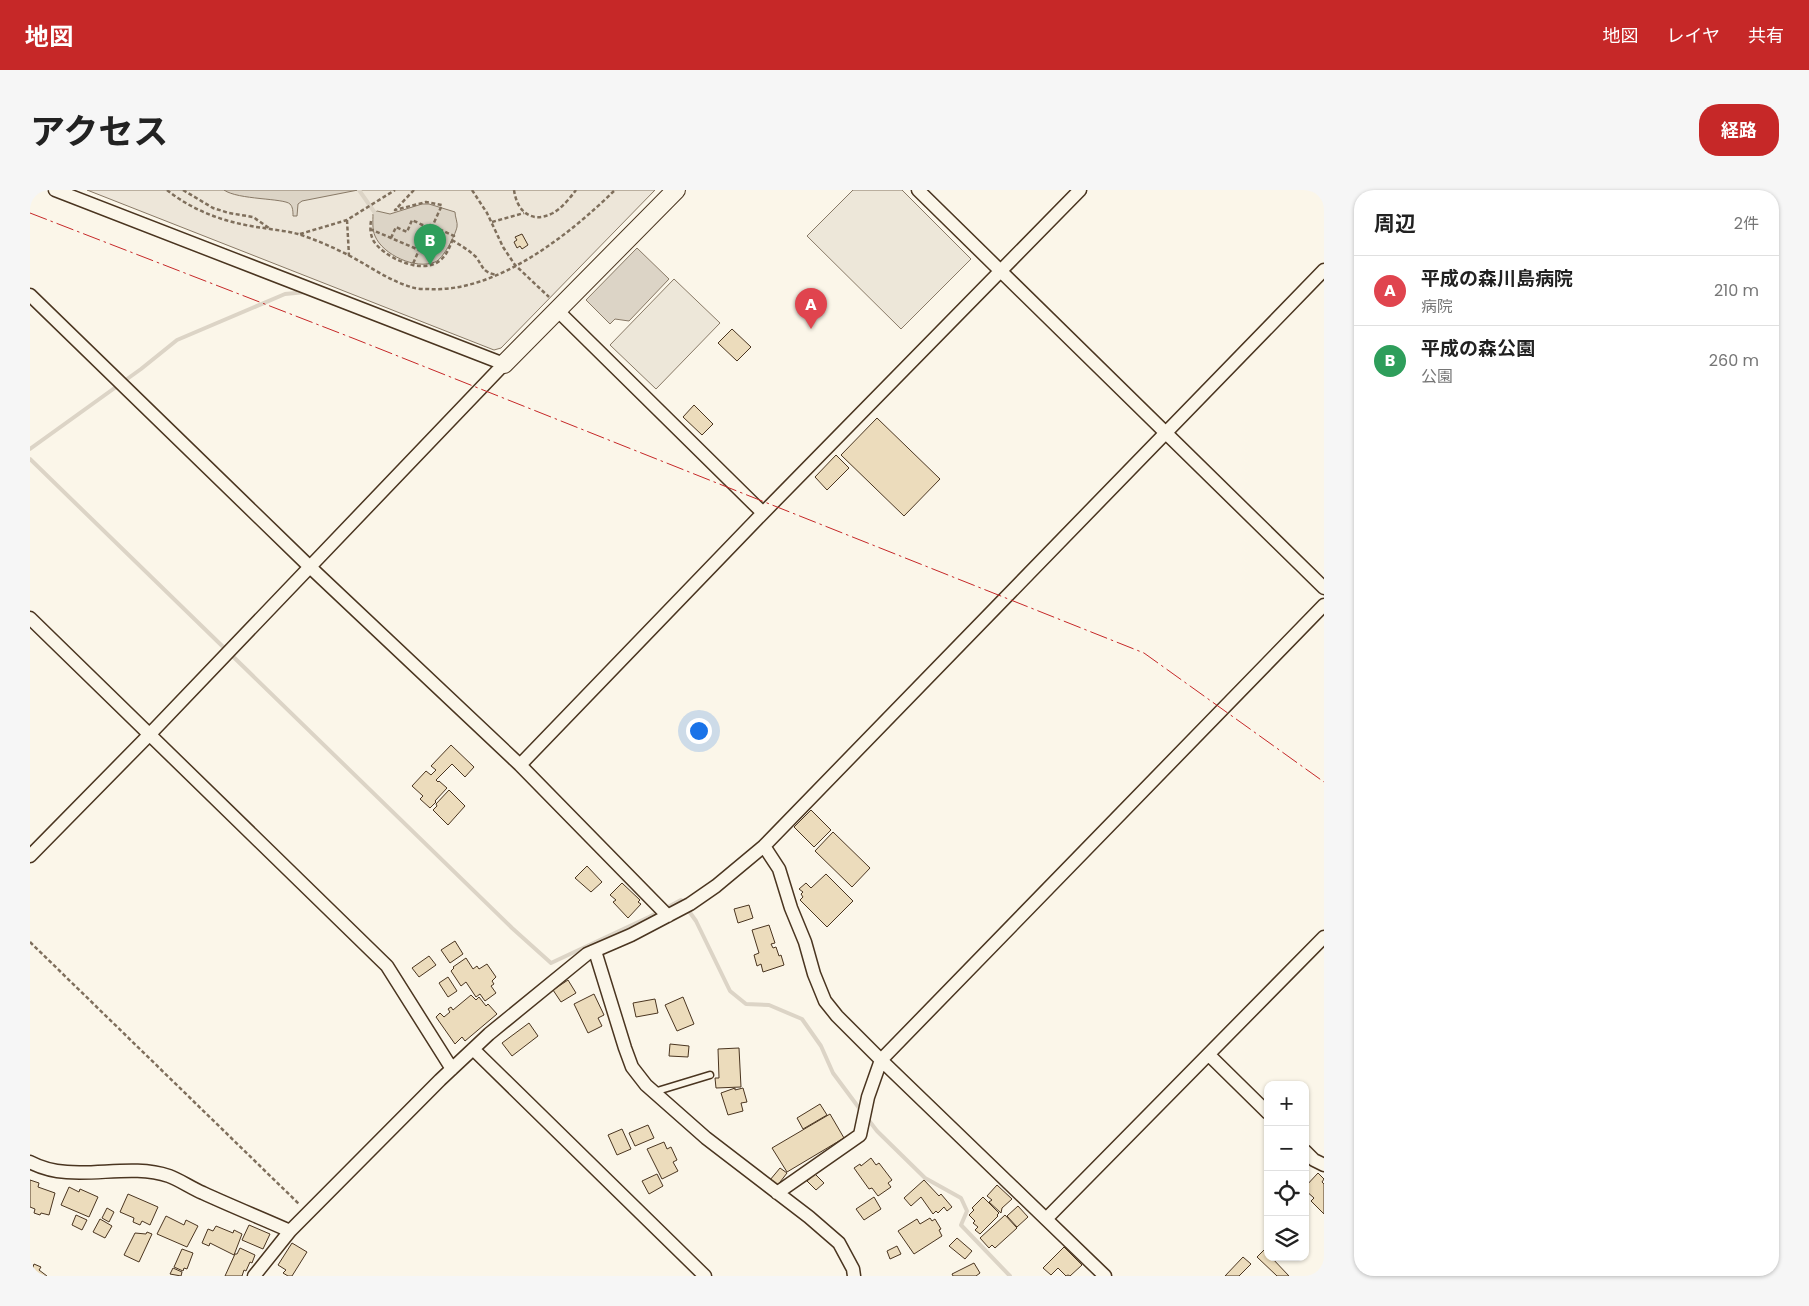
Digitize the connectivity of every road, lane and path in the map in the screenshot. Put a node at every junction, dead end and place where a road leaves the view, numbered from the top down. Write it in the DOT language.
graph roads {
  1 [pos="55,190"];
  2 [pos="167,190"];
  3 [pos="183,190"];
  4 [pos="396,190"];
  5 [pos="414,190"];
  6 [pos="472,190"];
  7 [pos="514,190"];
  8 [pos="576,190"];
  9 [pos="615,190"];
  10 [pos="676,190"];
  11 [pos="918,190"];
  12 [pos="1080,190"];
  13 [pos="524,213"];
  14 [pos="347,220"];
  15 [pos="371,221"];
  16 [pos="492,222"];
  17 [pos="430,227"];
  18 [pos="270,229"];
  19 [pos="370,229"];
  20 [pos="298,234"];
  21 [pos="391,238"];
  22 [pos="453,238"];
  23 [pos="419,250"];
  24 [pos="349,256"];
  25 [pos="515,265"];
  26 [pos="412,266"];
  27 [pos="1324,270"];
  28 [pos="1002,271"];
  29 [pos="497,275"];
  30 [pos="30,295"];
  31 [pos="555,305"];
  32 [pos="504,364"];
  33 [pos="1166,433"];
  34 [pos="763,513"];
  35 [pos="310,566"];
  36 [pos="1324,588"];
  37 [pos="1324,605"];
  38 [pos="30,618"];
  39 [pos="149,734"];
  40 [pos="520,765"];
  41 [pos="764,846"];
  42 [pos="30,856"];
  43 [pos="668,916"];
  44 [pos="1324,937"];
  45 [pos="30,942"];
  46 [pos="595,951"];
  47 [pos="473,1049"];
  48 [pos="1209,1055"];
  49 [pos="881,1060"];
  50 [pos="452,1069"];
  51 [pos="710,1075"];
  52 [pos="654,1092"];
  53 [pos="1264,1109"];
  54 [pos="1309,1155"];
  55 [pos="30,1162"];
  56 [pos="1324,1165"];
  57 [pos="777,1194"];
  58 [pos="308,1212"];
  59 [pos="1047,1218"];
  60 [pos="290,1231"];
  61 [pos="254,1276"];
  62 [pos="705,1276"];
  63 [pos="854,1276"];
  64 [pos="1105,1276"];
  1 -- 32 [label="street"];
  2 -- 18 [label="path"];
  3 -- 18 [label="path"];
  4 -- 14 [label="path"];
  5 -- 17 [label="path"];
  6 -- 16 [label="path"];
  7 -- 13 [label="path"];
  8 -- 13 [label="path"];
  9 -- 25 [label="path"];
  10 -- 31 [label="street"];
  11 -- 28 [label="street"];
  12 -- 28 [label="street"];
  13 -- 16 [label="path"];
  14 -- 20 [label="path"];
  14 -- 24 [label="path"];
  15 -- 19 [label="path"];
  16 -- 25 [label="path"];
  17 -- 21 [label="path"];
  17 -- 22 [label="path"];
  17 -- 23 [label="path"];
  18 -- 20 [label="path"];
  19 -- 21 [label="path"];
  19 -- 26 [label="path"];
  20 -- 24 [label="path"];
  21 -- 23 [label="path"];
  22 -- 26 [label="path"];
  22 -- 29 [label="path"];
  23 -- 26 [label="path"];
  24 -- 29 [label="path"];
  25 -- 29 [label="path"];
  25 -- 31 [label="path"];
  27 -- 33 [label="street"];
  28 -- 33 [label="street"];
  28 -- 34 [label="street"];
  30 -- 35 [label="street"];
  31 -- 32 [label="street"];
  31 -- 34 [label="street"];
  32 -- 35 [label="street"];
  33 -- 36 [label="street"];
  33 -- 41 [label="street"];
  34 -- 40 [label="street"];
  35 -- 39 [label="street"];
  35 -- 40 [label="street"];
  37 -- 49 [label="street"];
  38 -- 39 [label="street"];
  39 -- 42 [label="street"];
  39 -- 50 [label="street"];
  40 -- 43 [label="street"];
  41 -- 43 [label="street"];
  41 -- 49 [label="street"];
  43 -- 46 [label="street"];
  44 -- 48 [label="street"];
  45 -- 58 [label="path"];
  46 -- 47 [label="street"];
  46 -- 52 [label="street"];
  47 -- 50 [label="street"];
  47 -- 62 [label="street"];
  48 -- 53 [label="street"];
  48 -- 59 [label="street"];
  49 -- 57 [label="street"];
  49 -- 59 [label="street"];
  50 -- 58 [label="street"];
  51 -- 52 [label="lane"];
  52 -- 57 [label="street"];
  54 -- 56 [label="street"];
  55 -- 60 [label="street"];
  57 -- 63 [label="street"];
  58 -- 60 [label="street"];
  59 -- 64 [label="street"];
  60 -- 61 [label="street"];
}
